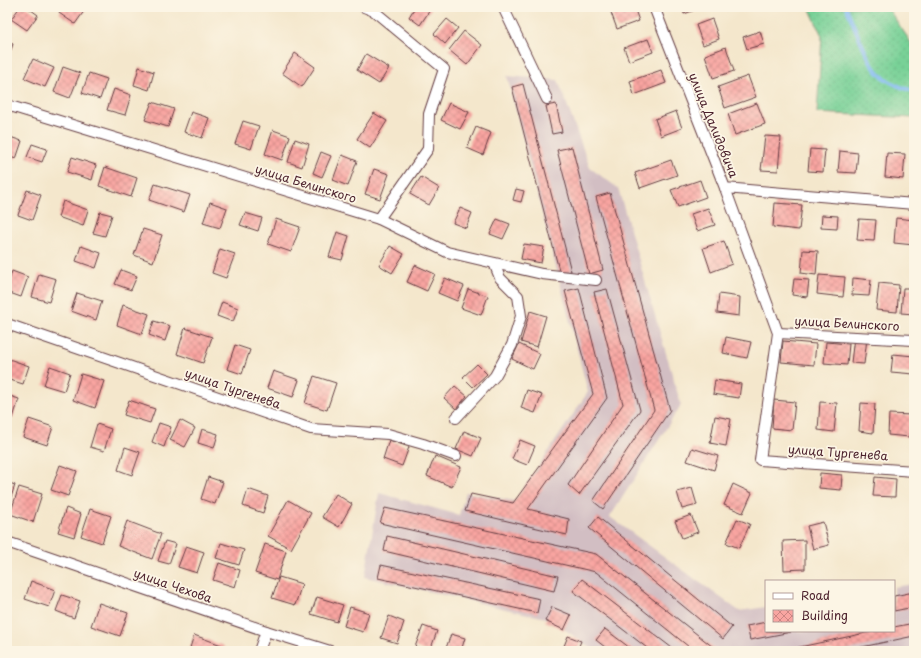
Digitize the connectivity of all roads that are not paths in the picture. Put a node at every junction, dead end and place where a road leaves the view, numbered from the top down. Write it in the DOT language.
graph roads {
  1 [pos="364,7"];
  2 [pos="503,7"];
  3 [pos="654,7"];
  4 [pos="547,99"];
  5 [pos="7,105"];
  6 [pos="725,188"];
  7 [pos="914,204"];
  8 [pos="379,220"];
  9 [pos="494,263"];
  10 [pos="596,280"];
  11 [pos="7,324"];
  12 [pos="778,333"];
  13 [pos="914,340"];
  14 [pos="456,418"];
  15 [pos="456,456"];
  16 [pos="914,471"];
  17 [pos="7,542"];
  18 [pos="266,631"];
  19 [pos="259,651"];
  20 [pos="330,651"];
  1 -- 8 [label="street"];
  2 -- 4 [label="street"];
  3 -- 6 [label="street, улица Далидовича"];
  5 -- 8 [label="street, улица Белинского"];
  6 -- 7 [label="street, улица Далидовича"];
  6 -- 12 [label="street"];
  8 -- 9 [label="street, улица Белинского"];
  9 -- 10 [label="street, улица Белинского"];
  9 -- 14 [label="street"];
  11 -- 15 [label="street, улица Тургенева"];
  12 -- 13 [label="street, улица Белинского"];
  12 -- 16 [label="street, улица Тургенева"];
  17 -- 18 [label="street, улица Чехова"];
  18 -- 19 [label="street"];
  18 -- 20 [label="street, улица Чехова"];
}
